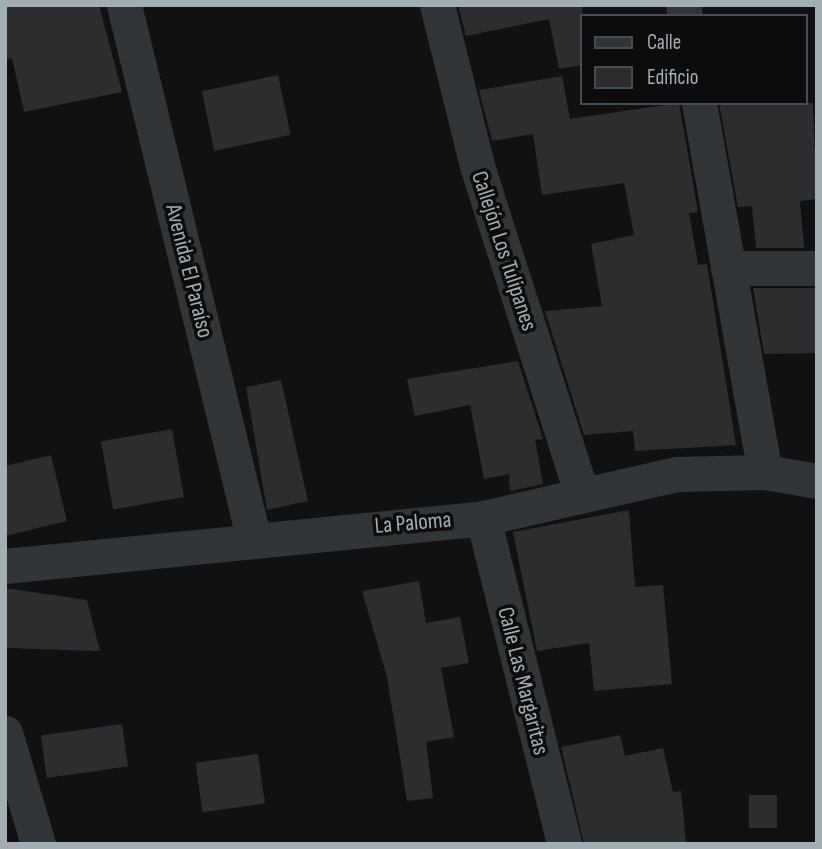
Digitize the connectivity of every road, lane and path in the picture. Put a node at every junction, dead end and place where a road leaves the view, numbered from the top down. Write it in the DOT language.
graph roads {
  1 [pos="124,5"];
  2 [pos="437,5"];
  3 [pos="699,105"];
  4 [pos="727,268"];
  5 [pos="817,268"];
  6 [pos="765,472"];
  7 [pos="817,481"];
  8 [pos="582,494"];
  9 [pos="483,518"];
  10 [pos="253,536"];
  11 [pos="5,566"];
  12 [pos="5,733"];
  13 [pos="24,827"];
  14 [pos="564,844"];
  1 -- 10 [label="street, Avenida El Paraíso"];
  2 -- 8 [label="street, Callejón Los Tulipanes"];
  3 -- 4 [label="street"];
  4 -- 5 [label="street"];
  4 -- 6 [label="street"];
  6 -- 7 [label="street, La Paloma"];
  6 -- 8 [label="street, La Paloma"];
  8 -- 9 [label="street, La Paloma"];
  9 -- 10 [label="street, La Paloma"];
  9 -- 14 [label="street, Calle Las Margaritas"];
  10 -- 11 [label="street, La Paloma"];
  12 -- 13 [label="street"];
}
